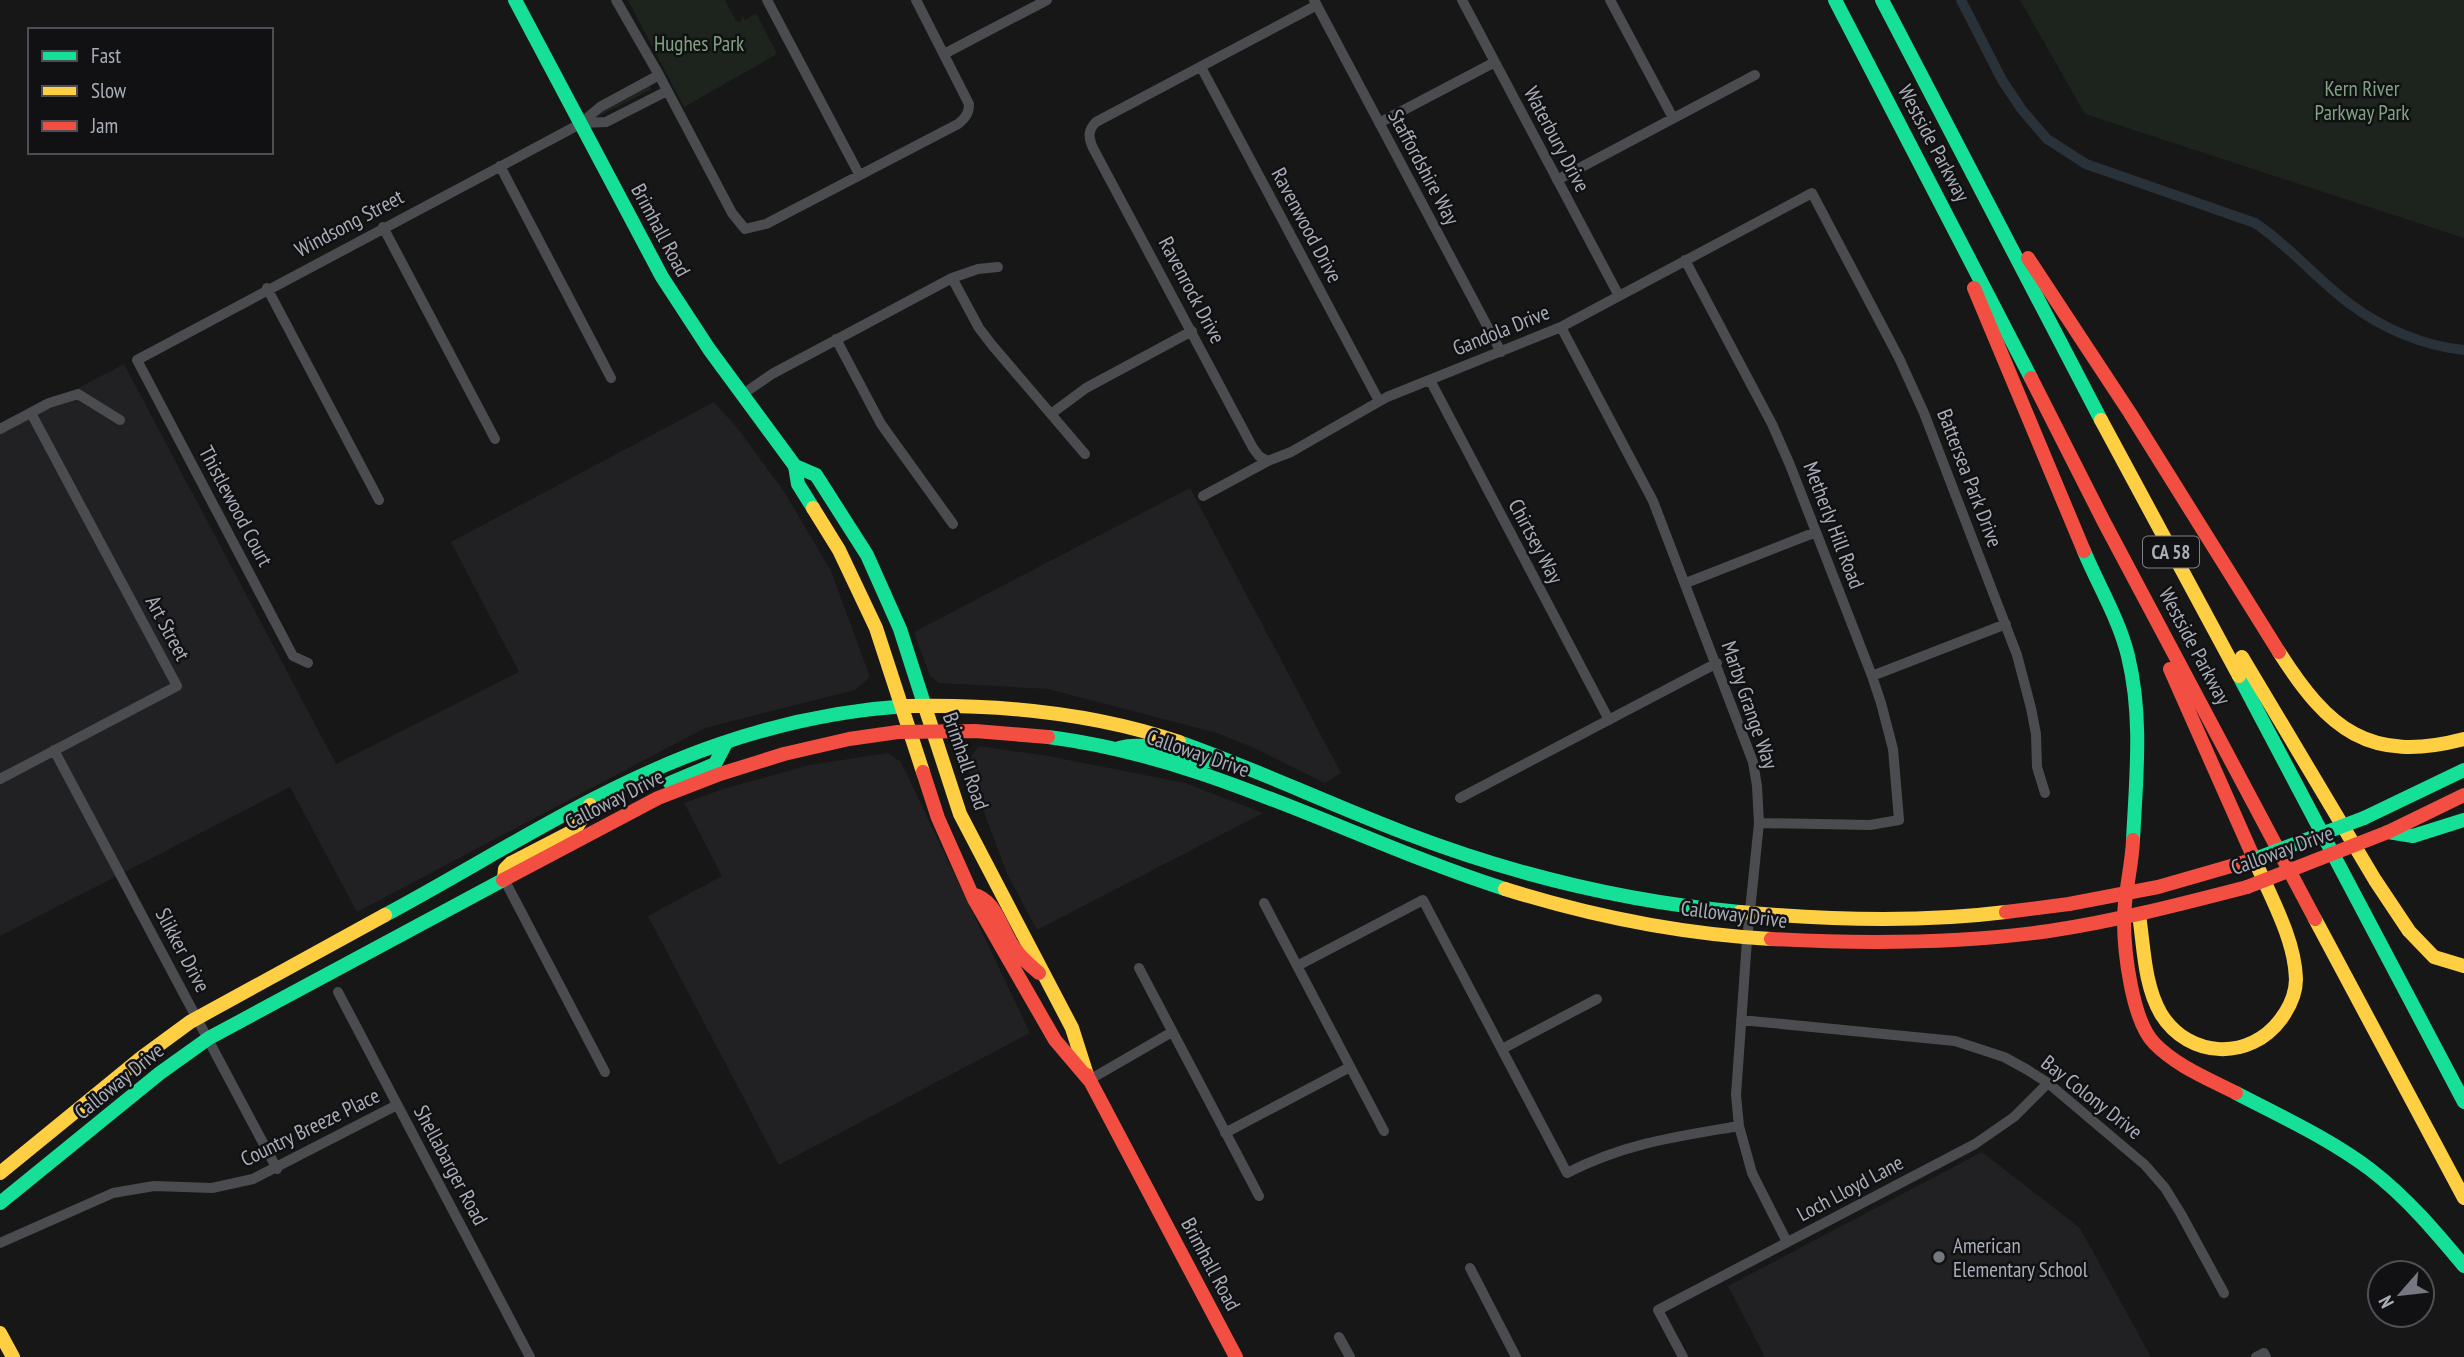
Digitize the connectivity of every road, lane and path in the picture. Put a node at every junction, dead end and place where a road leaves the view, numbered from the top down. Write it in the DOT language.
graph roads {
  1 [pos="515,0"];
  2 [pos="615,0"];
  3 [pos="767,0"];
  4 [pos="916,0"];
  5 [pos="1047,0"];
  6 [pos="1462,0"];
  7 [pos="1835,0"];
  8 [pos="1882,0"];
  9 [pos="1613,1"];
  10 [pos="1315,3"];
  11 [pos="944,54"];
  12 [pos="1495,62"];
  13 [pos="1201,67"];
  14 [pos="659,75"];
  15 [pos="1755,75"];
  16 [pos="667,91"];
  17 [pos="1673,118"];
  18 [pos="1379,123"];
  19 [pos="580,124"];
  20 [pos="499,166"];
  21 [pos="859,174"];
  22 [pos="1557,180"];
  23 [pos="1980,189"];
  24 [pos="1812,193"];
  25 [pos="1950,219"];
  26 [pos="383,227"];
  27 [pos="1685,260"];
  28 [pos="998,267"];
  29 [pos="952,278"];
  30 [pos="267,288"];
  31 [pos="1619,296"];
  32 [pos="1561,327"];
  33 [pos="1192,331"];
  34 [pos="836,339"];
  35 [pos="1501,352"];
  36 [pos="137,360"];
  37 [pos="611,378"];
  38 [pos="1430,380"];
  39 [pos="743,394"];
  40 [pos="1379,401"];
  41 [pos="31,413"];
  42 [pos="1051,414"];
  43 [pos="120,421"];
  44 [pos="0,429"];
  45 [pos="495,439"];
  46 [pos="1086,454"];
  47 [pos="1268,461"];
  48 [pos="794,466"];
  49 [pos="2133,482"];
  50 [pos="1203,496"];
  51 [pos="379,500"];
  52 [pos="2104,522"];
  53 [pos="953,524"];
  54 [pos="1816,533"];
  55 [pos="1686,583"];
  56 [pos="2006,624"];
  57 [pos="308,663"];
  58 [pos="1717,663"];
  59 [pos="1872,676"];
  60 [pos="901,706"];
  61 [pos="925,706"];
  62 [pos="1609,720"];
  63 [pos="909,731"];
  64 [pos="934,731"];
  65 [pos="2464,739"];
  66 [pos="726,743"];
  67 [pos="1118,749"];
  68 [pos="54,750"];
  69 [pos="1229,761"];
  70 [pos="2464,770"];
  71 [pos="0,779"];
  72 [pos="1218,779"];
  73 [pos="1302,790"];
  74 [pos="2045,793"];
  75 [pos="2464,795"];
  76 [pos="1460,798"];
  77 [pos="590,804"];
  78 [pos="638,808"];
  79 [pos="2464,820"];
  80 [pos="1759,823"];
  81 [pos="2388,832"];
  82 [pos="505,879"];
  83 [pos="972,894"];
  84 [pos="2127,894"];
  85 [pos="1264,903"];
  86 [pos="1751,913"];
  87 [pos="2132,917"];
  88 [pos="1747,940"];
  89 [pos="1297,966"];
  90 [pos="2464,966"];
  91 [pos="1139,968"];
  92 [pos="1048,981"];
  93 [pos="338,992"];
  94 [pos="1597,999"];
  95 [pos="197,1018"];
  96 [pos="1741,1020"];
  97 [pos="1172,1032"];
  98 [pos="209,1038"];
  99 [pos="1502,1049"];
  100 [pos="1350,1067"];
  101 [pos="606,1072"];
  102 [pos="1089,1080"];
  103 [pos="2048,1083"];
  104 [pos="2464,1102"];
  105 [pos="397,1105"];
  106 [pos="1739,1126"];
  107 [pos="1384,1131"];
  108 [pos="1225,1133"];
  109 [pos="276,1168"];
  110 [pos="0,1173"];
  111 [pos="1259,1196"];
  112 [pos="2464,1198"];
  113 [pos="0,1203"];
  114 [pos="1787,1242"];
  115 [pos="0,1243"];
  116 [pos="2464,1266"];
  117 [pos="1470,1268"];
  118 [pos="2224,1293"];
  119 [pos="0,1333"];
  120 [pos="1339,1337"];
  121 [pos="13,1357"];
  122 [pos="530,1357"];
  123 [pos="1236,1357"];
  124 [pos="1350,1357"];
  125 [pos="1516,1357"];
  126 [pos="1683,1357"];
  1 -- 19 [label="main road, Brimhall Road"];
  2 -- 14 [label="street"];
  3 -- 21 [label="street"];
  4 -- 11 [label="street"];
  5 -- 11 [label="street"];
  6 -- 12 [label="street, Waterbury Drive"];
  7 -- 25 [label="main road, Westside Parkway / CA 58"];
  8 -- 23 [label="main road, Westside Parkway / CA 58"];
  9 -- 17 [label="street"];
  10 -- 13 [label="street"];
  10 -- 18 [label="street, Staffordshire Way"];
  11 -- 21 [label="street"];
  12 -- 18 [label="street"];
  12 -- 22 [label="street, Waterbury Drive"];
  13 -- 33 [label="street, Ravenrock Drive"];
  13 -- 40 [label="street, Ravenwood Drive"];
  14 -- 16 [label="street"];
  14 -- 19 [label="street, Windsong Street"];
  15 -- 17 [label="street"];
  16 -- 19 [label="street, Windsong Street"];
  16 -- 21 [label="street"];
  17 -- 22 [label="street"];
  18 -- 35 [label="street, Staffordshire Way"];
  19 -- 20 [label="street, Windsong Street"];
  19 -- 39 [label="main road, Brimhall Road"];
  20 -- 26 [label="street, Windsong Street"];
  20 -- 37 [label="street"];
  22 -- 31 [label="street, Waterbury Drive"];
  23 -- 49 [label="main road, Westside Parkway / CA 58"];
  23 -- 65 [label="main road"];
  24 -- 27 [label="street, Gandola Drive"];
  24 -- 56 [label="street, Battersea Park Drive"];
  25 -- 52 [label="main road, Westside Parkway / CA 58"];
  25 -- 84 [label="main road"];
  26 -- 30 [label="street, Windsong Street"];
  26 -- 45 [label="street"];
  27 -- 31 [label="street, Gandola Drive"];
  27 -- 54 [label="street, Metherly Hill Road"];
  28 -- 29 [label="street"];
  29 -- 34 [label="street"];
  29 -- 42 [label="street"];
  30 -- 36 [label="street, Windsong Street"];
  30 -- 51 [label="street"];
  31 -- 32 [label="street, Gandola Drive"];
  32 -- 35 [label="street, Gandola Drive"];
  32 -- 55 [label="street, Marby Grange Way"];
  33 -- 42 [label="street"];
  33 -- 47 [label="street, Ravenrock Drive"];
  34 -- 39 [label="street"];
  34 -- 53 [label="street"];
  35 -- 38 [label="street, Gandola Drive"];
  36 -- 57 [label="street, Thistlewood Court"];
  38 -- 40 [label="street, Gandola Drive"];
  38 -- 62 [label="street, Chirtsey Way"];
  39 -- 48 [label="main road, Brimhall Road"];
  40 -- 47 [label="street, Gandola Drive"];
  41 -- 43 [label="street"];
  41 -- 44 [label="street"];
  41 -- 68 [label="street, Art Street"];
  42 -- 46 [label="street"];
  47 -- 50 [label="street, Gandola Drive"];
  48 -- 60 [label="main road, Brimhall Road"];
  48 -- 61 [label="main road, Brimhall Road"];
  49 -- 90 [label="main road"];
  49 -- 104 [label="main road, Westside Parkway / CA 58"];
  52 -- 87 [label="main road"];
  52 -- 112 [label="main road, Westside Parkway / CA 58"];
  54 -- 55 [label="street"];
  54 -- 59 [label="street, Metherly Hill Road"];
  55 -- 58 [label="street, Marby Grange Way"];
  56 -- 59 [label="street"];
  56 -- 74 [label="street, Battersea Park Drive"];
  58 -- 62 [label="street"];
  58 -- 80 [label="street, Marby Grange Way"];
  59 -- 80 [label="street, Metherly Hill Road"];
  60 -- 61 [label="main road, Calloway Drive"];
  60 -- 63 [label="main road, Brimhall Road"];
  60 -- 66 [label="main road, Calloway Drive"];
  61 -- 64 [label="main road, Brimhall Road"];
  61 -- 69 [label="main road, Calloway Drive"];
  62 -- 76 [label="street"];
  63 -- 64 [label="main road, Calloway Drive"];
  63 -- 78 [label="main road, Calloway Drive"];
  63 -- 83 [label="main road, Brimhall Road"];
  64 -- 67 [label="main road, Calloway Drive"];
  64 -- 92 [label="main road, Brimhall Road"];
  66 -- 77 [label="main road, Calloway Drive"];
  66 -- 78 [label="main road"];
  67 -- 69 [label="main road"];
  67 -- 72 [label="main road, Calloway Drive"];
  68 -- 71 [label="street, Art Street"];
  68 -- 95 [label="street, Slikker Drive"];
  69 -- 73 [label="main road, Calloway Drive"];
  70 -- 84 [label="main road, Calloway Drive, bridge"];
  72 -- 73 [label="main road"];
  72 -- 88 [label="main road, Calloway Drive"];
  73 -- 86 [label="main road, Calloway Drive"];
  75 -- 81 [label="main road, Calloway Drive"];
  77 -- 82 [label="main road"];
  77 -- 95 [label="main road, Calloway Drive"];
  78 -- 82 [label="main road, Calloway Drive"];
  79 -- 81 [label="main road"];
  80 -- 86 [label="street, Marby Grange Way"];
  81 -- 87 [label="main road, Calloway Drive, bridge"];
  82 -- 98 [label="main road, Calloway Drive"];
  82 -- 101 [label="street"];
  83 -- 92 [label="main road"];
  83 -- 102 [label="main road, Brimhall Road"];
  84 -- 86 [label="main road, Calloway Drive"];
  84 -- 87 [label="main road"];
  85 -- 89 [label="street"];
  86 -- 88 [label="street, Marby Grange Way"];
  87 -- 88 [label="main road, Calloway Drive"];
  87 -- 116 [label="main road"];
  88 -- 96 [label="street, Marby Grange Way"];
  89 -- 99 [label="street"];
  89 -- 100 [label="street"];
  91 -- 97 [label="street"];
  92 -- 102 [label="main road, Brimhall Road"];
  93 -- 105 [label="street, Shellabarger Road"];
  94 -- 99 [label="street"];
  95 -- 98 [label="street, Slikker Drive"];
  95 -- 110 [label="main road, Calloway Drive"];
  96 -- 103 [label="street, Bay Colony Drive"];
  96 -- 106 [label="street, Marby Grange Way"];
  97 -- 102 [label="street"];
  97 -- 108 [label="street"];
  98 -- 109 [label="street, Slikker Drive"];
  98 -- 113 [label="main road, Calloway Drive"];
  99 -- 106 [label="street"];
  100 -- 107 [label="street"];
  100 -- 108 [label="street"];
  102 -- 123 [label="main road, Brimhall Road"];
  103 -- 114 [label="street, Loch Lloyd Lane"];
  103 -- 118 [label="street, Bay Colony Drive"];
  105 -- 109 [label="street, Country Breeze Place"];
  105 -- 122 [label="street, Shellabarger Road"];
  106 -- 114 [label="street, Marby Grange Way"];
  108 -- 111 [label="street"];
  109 -- 115 [label="street, Country Breeze Place"];
  114 -- 126 [label="street, Loch Lloyd Lane"];
  117 -- 125 [label="street"];
  119 -- 121 [label="main road"];
  120 -- 124 [label="street"];
}
